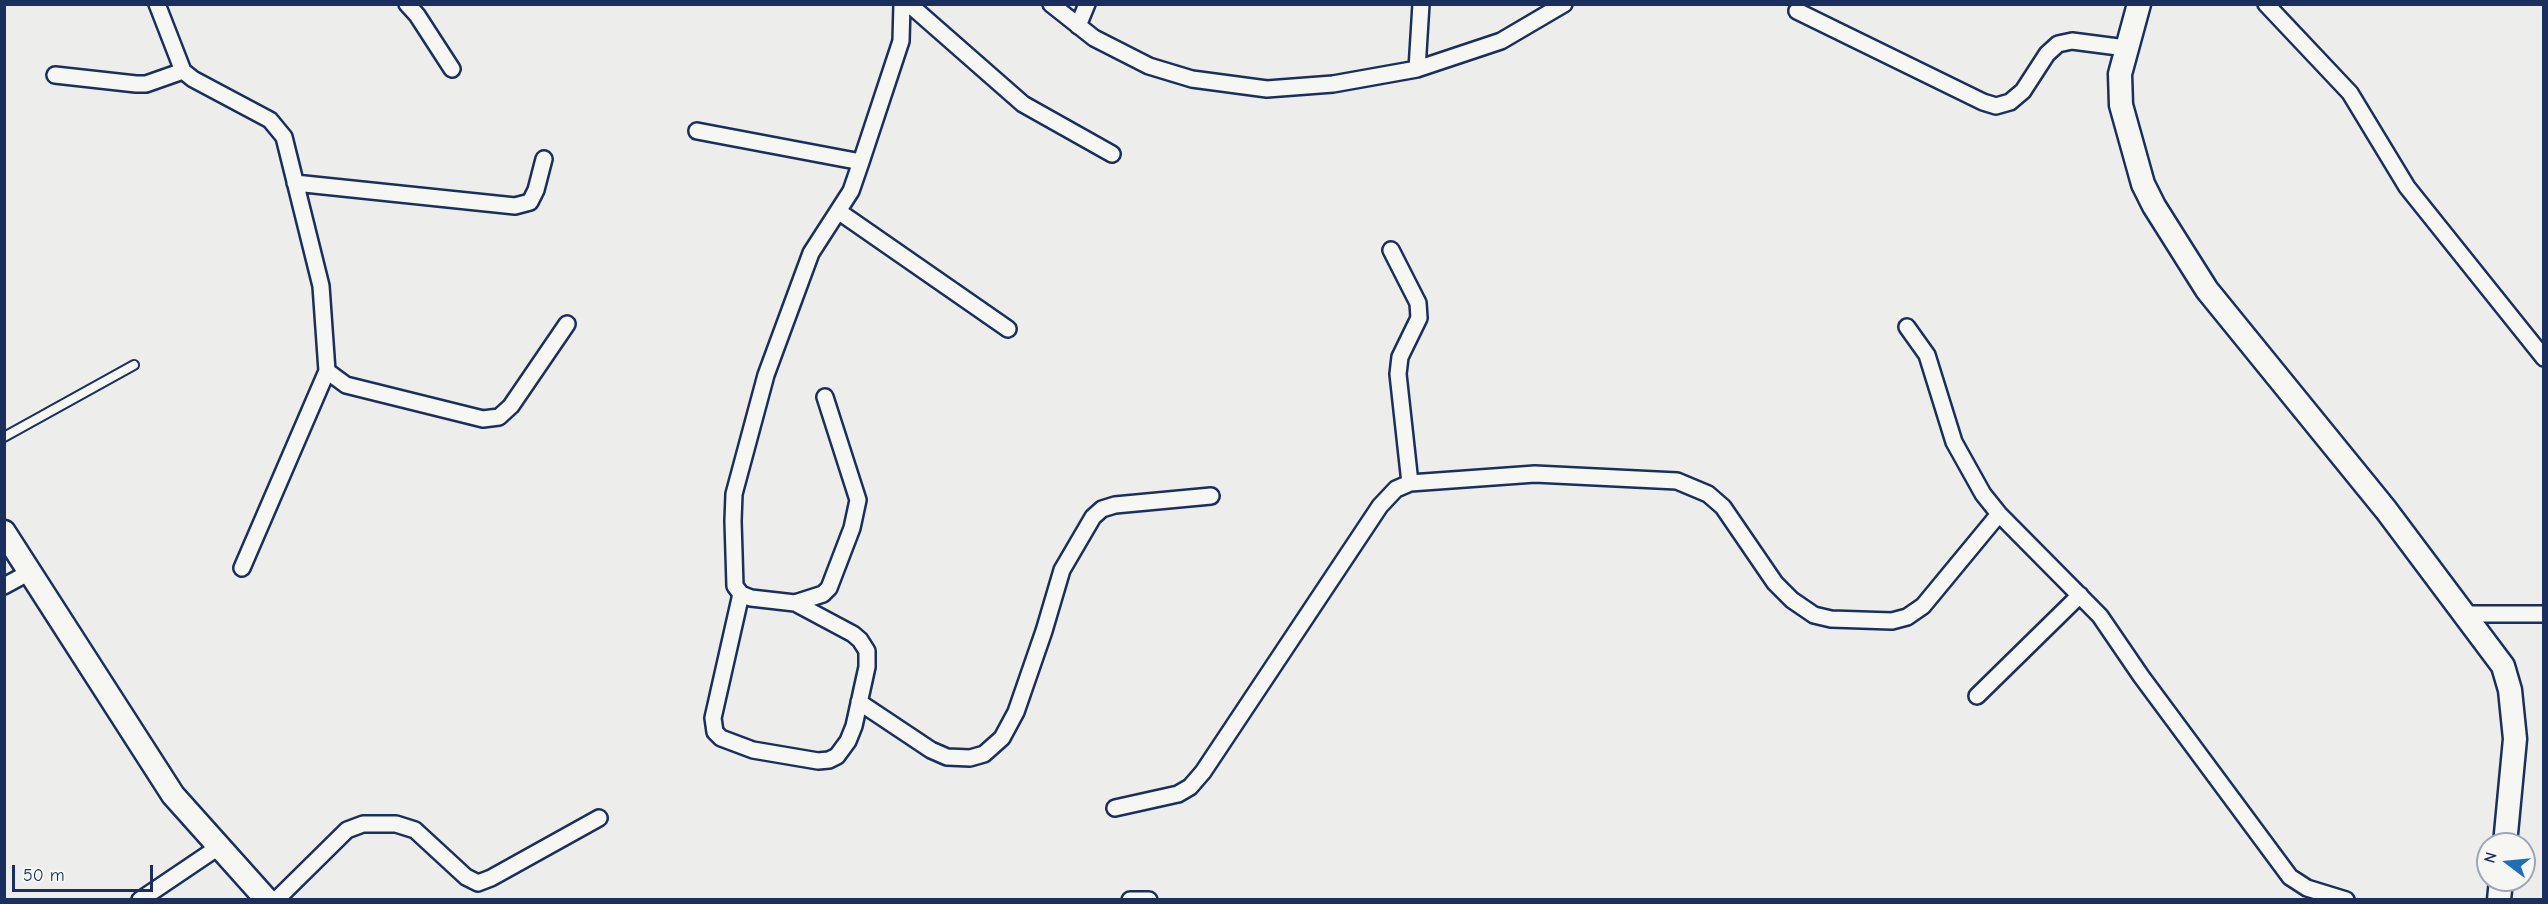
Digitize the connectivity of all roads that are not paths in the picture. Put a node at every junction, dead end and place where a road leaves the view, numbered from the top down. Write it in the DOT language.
graph roads {
  1 [pos="157,4"];
  2 [pos="407,4"];
  3 [pos="902,4"];
  4 [pos="909,4"];
  5 [pos="1051,4"];
  6 [pos="1087,4"];
  7 [pos="1421,4"];
  8 [pos="1564,4"];
  9 [pos="2139,4"];
  10 [pos="2266,4"];
  11 [pos="1797,11"];
  12 [pos="1078,26"];
  13 [pos="2126,48"];
  14 [pos="452,69"];
  15 [pos="1417,69"];
  16 [pos="183,71"];
  17 [pos="55,75"];
  18 [pos="696,131"];
  19 [pos="1112,154"];
  20 [pos="544,159"];
  21 [pos="861,162"];
  22 [pos="295,183"];
  23 [pos="838,211"];
  24 [pos="1391,250"];
  25 [pos="567,324"];
  26 [pos="1907,327"];
  27 [pos="1008,329"];
  28 [pos="2544,358"];
  29 [pos="134,365"];
  30 [pos="327,371"];
  31 [pos="825,397"];
  32 [pos="4,437"];
  33 [pos="1410,483"];
  34 [pos="1211,496"];
  35 [pos="1999,514"];
  36 [pos="4,532"];
  37 [pos="242,568"];
  38 [pos="30,572"];
  39 [pos="4,586"];
  40 [pos="741,594"];
  41 [pos="2080,595"];
  42 [pos="795,603"];
  43 [pos="2465,614"];
  44 [pos="2544,614"];
  45 [pos="1977,696"];
  46 [pos="859,702"];
  47 [pos="1115,808"];
  48 [pos="599,818"];
  49 [pos="2506,832"];
  50 [pos="220,846"];
  51 [pos="140,900"];
  52 [pos="267,900"];
  53 [pos="276,900"];
  54 [pos="1130,900"];
  55 [pos="1149,900"];
  56 [pos="2346,900"];
  1 -- 16 [label="street"];
  2 -- 14 [label="street"];
  3 -- 21 [label="street"];
  4 -- 19 [label="street"];
  5 -- 12 [label="street"];
  6 -- 12 [label="street"];
  7 -- 15 [label="street"];
  8 -- 15 [label="street"];
  9 -- 13 [label="main road"];
  10 -- 28 [label="street"];
  11 -- 13 [label="street"];
  12 -- 15 [label="street"];
  13 -- 43 [label="main road"];
  16 -- 17 [label="street"];
  16 -- 22 [label="street"];
  18 -- 21 [label="street"];
  20 -- 22 [label="street"];
  21 -- 23 [label="street"];
  22 -- 30 [label="street"];
  23 -- 27 [label="street"];
  23 -- 40 [label="street"];
  24 -- 33 [label="street"];
  25 -- 30 [label="street"];
  26 -- 35 [label="street"];
  29 -- 32 [label="lane"];
  30 -- 37 [label="street"];
  31 -- 42 [label="street"];
  33 -- 35 [label="street"];
  33 -- 47 [label="street"];
  34 -- 46 [label="street"];
  35 -- 41 [label="street"];
  36 -- 38 [label="main road"];
  38 -- 39 [label="street"];
  38 -- 50 [label="main road"];
  40 -- 42 [label="street"];
  40 -- 46 [label="street"];
  41 -- 45 [label="street"];
  41 -- 56 [label="street"];
  42 -- 46 [label="street"];
  43 -- 44 [label="street"];
  43 -- 49 [label="main road"];
  48 -- 53 [label="street"];
  50 -- 51 [label="street"];
  50 -- 52 [label="main road"];
  54 -- 55 [label="street"];
}
